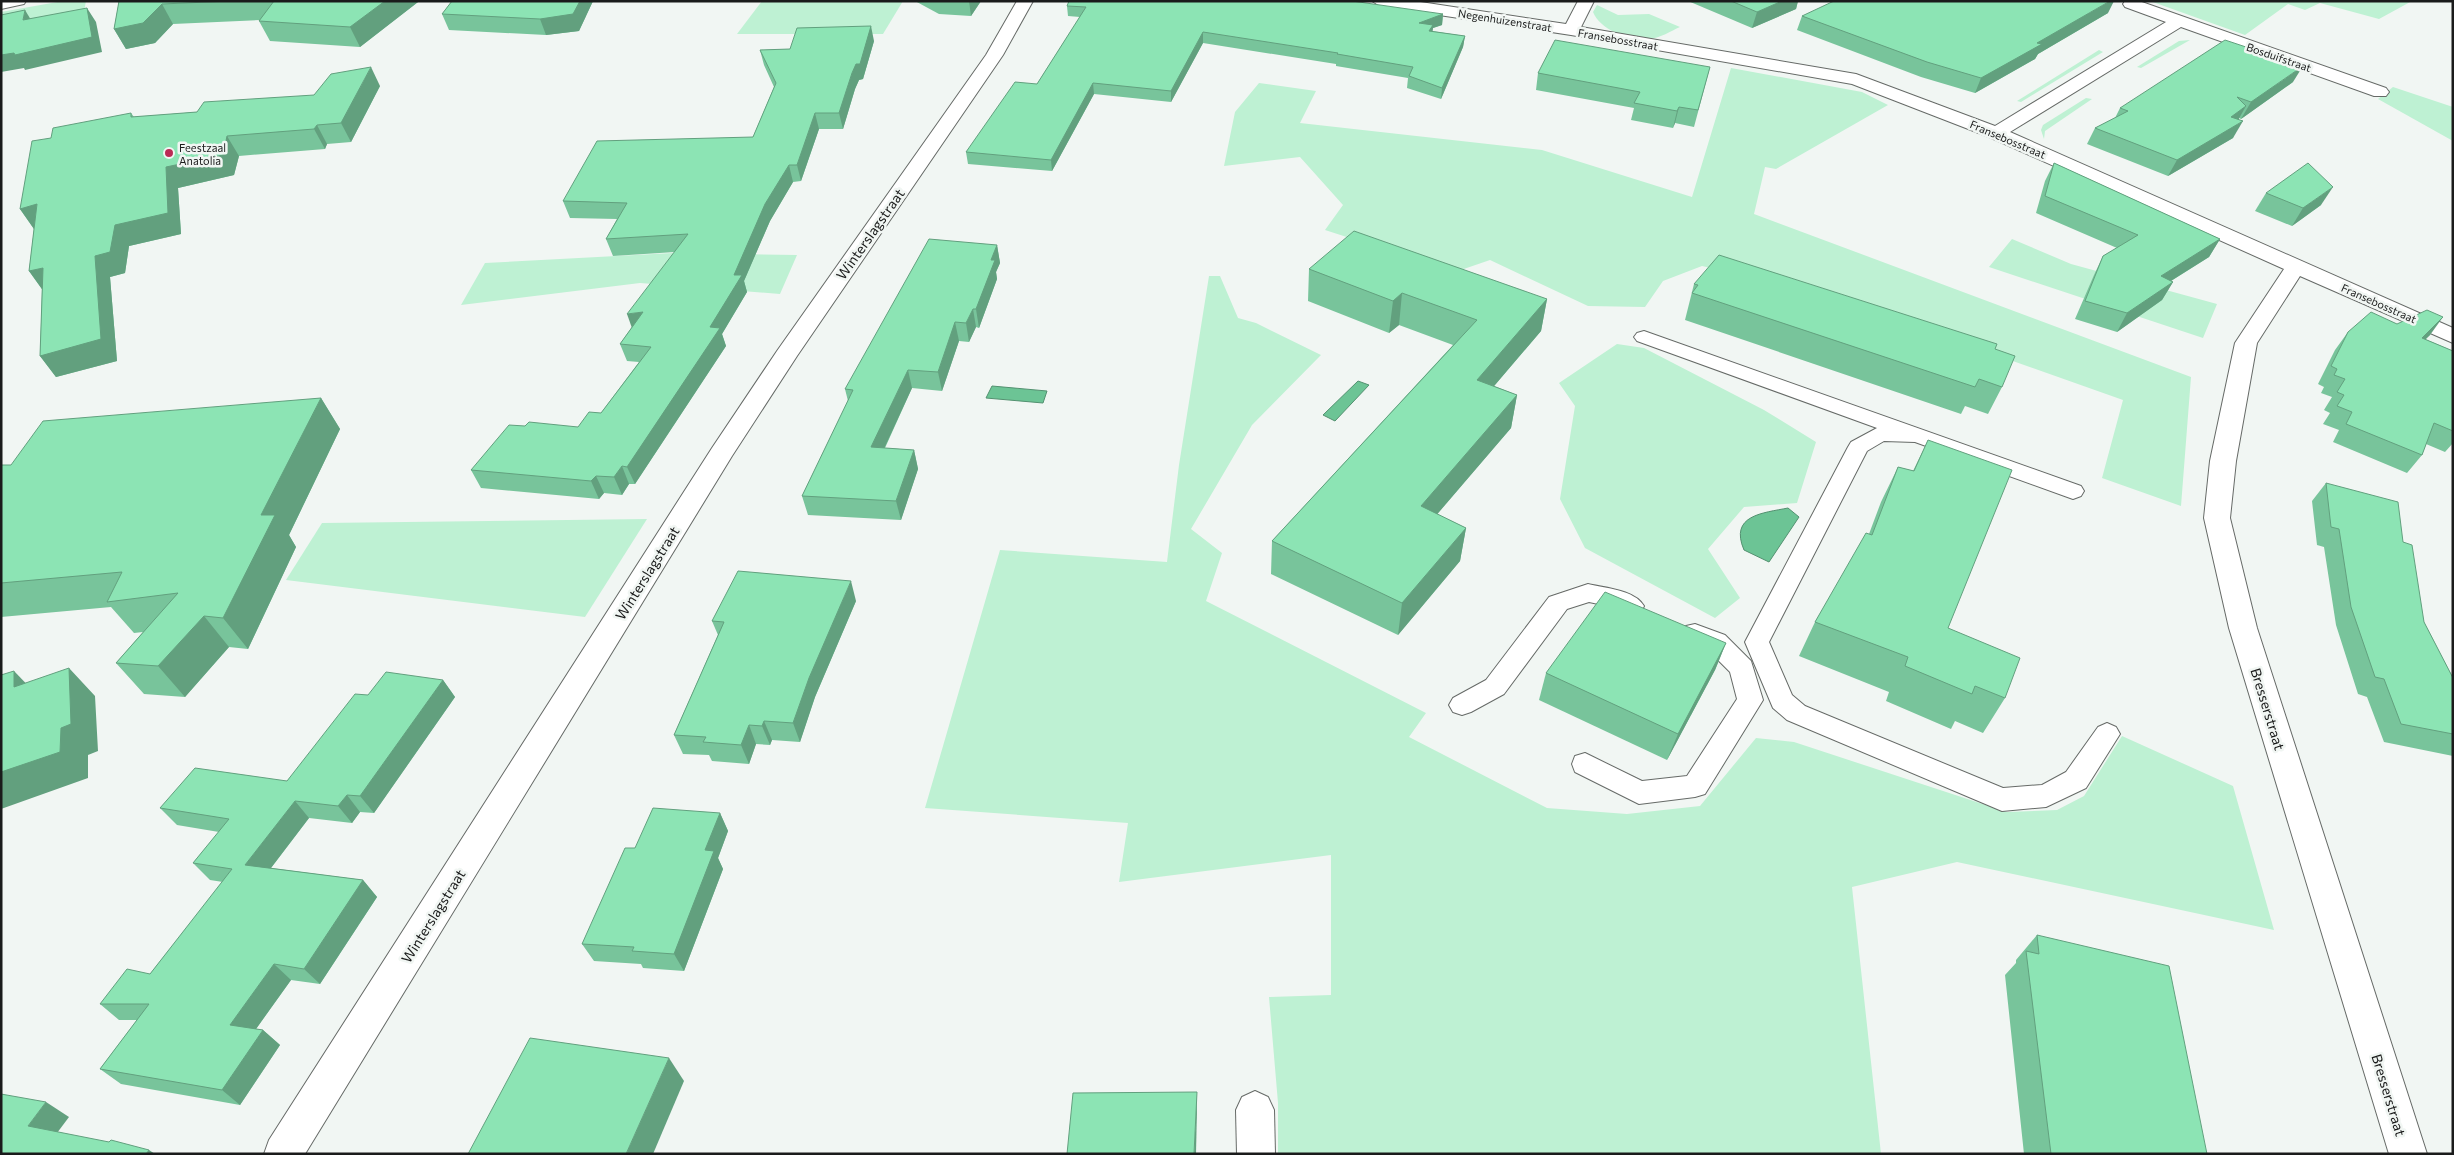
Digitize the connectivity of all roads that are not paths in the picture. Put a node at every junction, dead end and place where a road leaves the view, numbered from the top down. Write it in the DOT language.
graph roads {
  1 [pos="18,1"];
  2 [pos="1025,1"];
  3 [pos="1380,1"];
  4 [pos="1586,1"];
  5 [pos="1,4"];
  6 [pos="2131,4"];
  7 [pos="2178,22"];
  8 [pos="1571,30"];
  9 [pos="2380,92"];
  10 [pos="1996,133"];
  11 [pos="2296,266"];
  12 [pos="2453,336"];
  13 [pos="1644,337"];
  14 [pos="1918,435"];
  15 [pos="2073,491"];
  16 [pos="1462,704"];
  17 [pos="2107,734"];
  18 [pos="1585,764"];
  19 [pos="1255,1110"];
  20 [pos="283,1154"];
  21 [pos="1256,1154"];
  22 [pos="2408,1154"];
  1 -- 5 [label="street"];
  2 -- 20 [label="street, Winterslagstraat"];
  3 -- 8 [label="street, Negenhuizenstraat"];
  4 -- 8 [label="street, Fransebosstraat"];
  6 -- 7 [label="street, Bosduifstraat"];
  7 -- 9 [label="street, Bosduifstraat"];
  7 -- 10 [label="street"];
  8 -- 10 [label="street, Fransebosstraat"];
  10 -- 11 [label="street, Fransebosstraat"];
  11 -- 12 [label="street, Fransebosstraat"];
  11 -- 22 [label="street, Bresserstraat"];
  13 -- 14 [label="lane"];
  14 -- 15 [label="lane"];
  14 -- 17 [label="lane"];
  16 -- 18 [label="lane"];
  19 -- 21 [label="street"];
}
